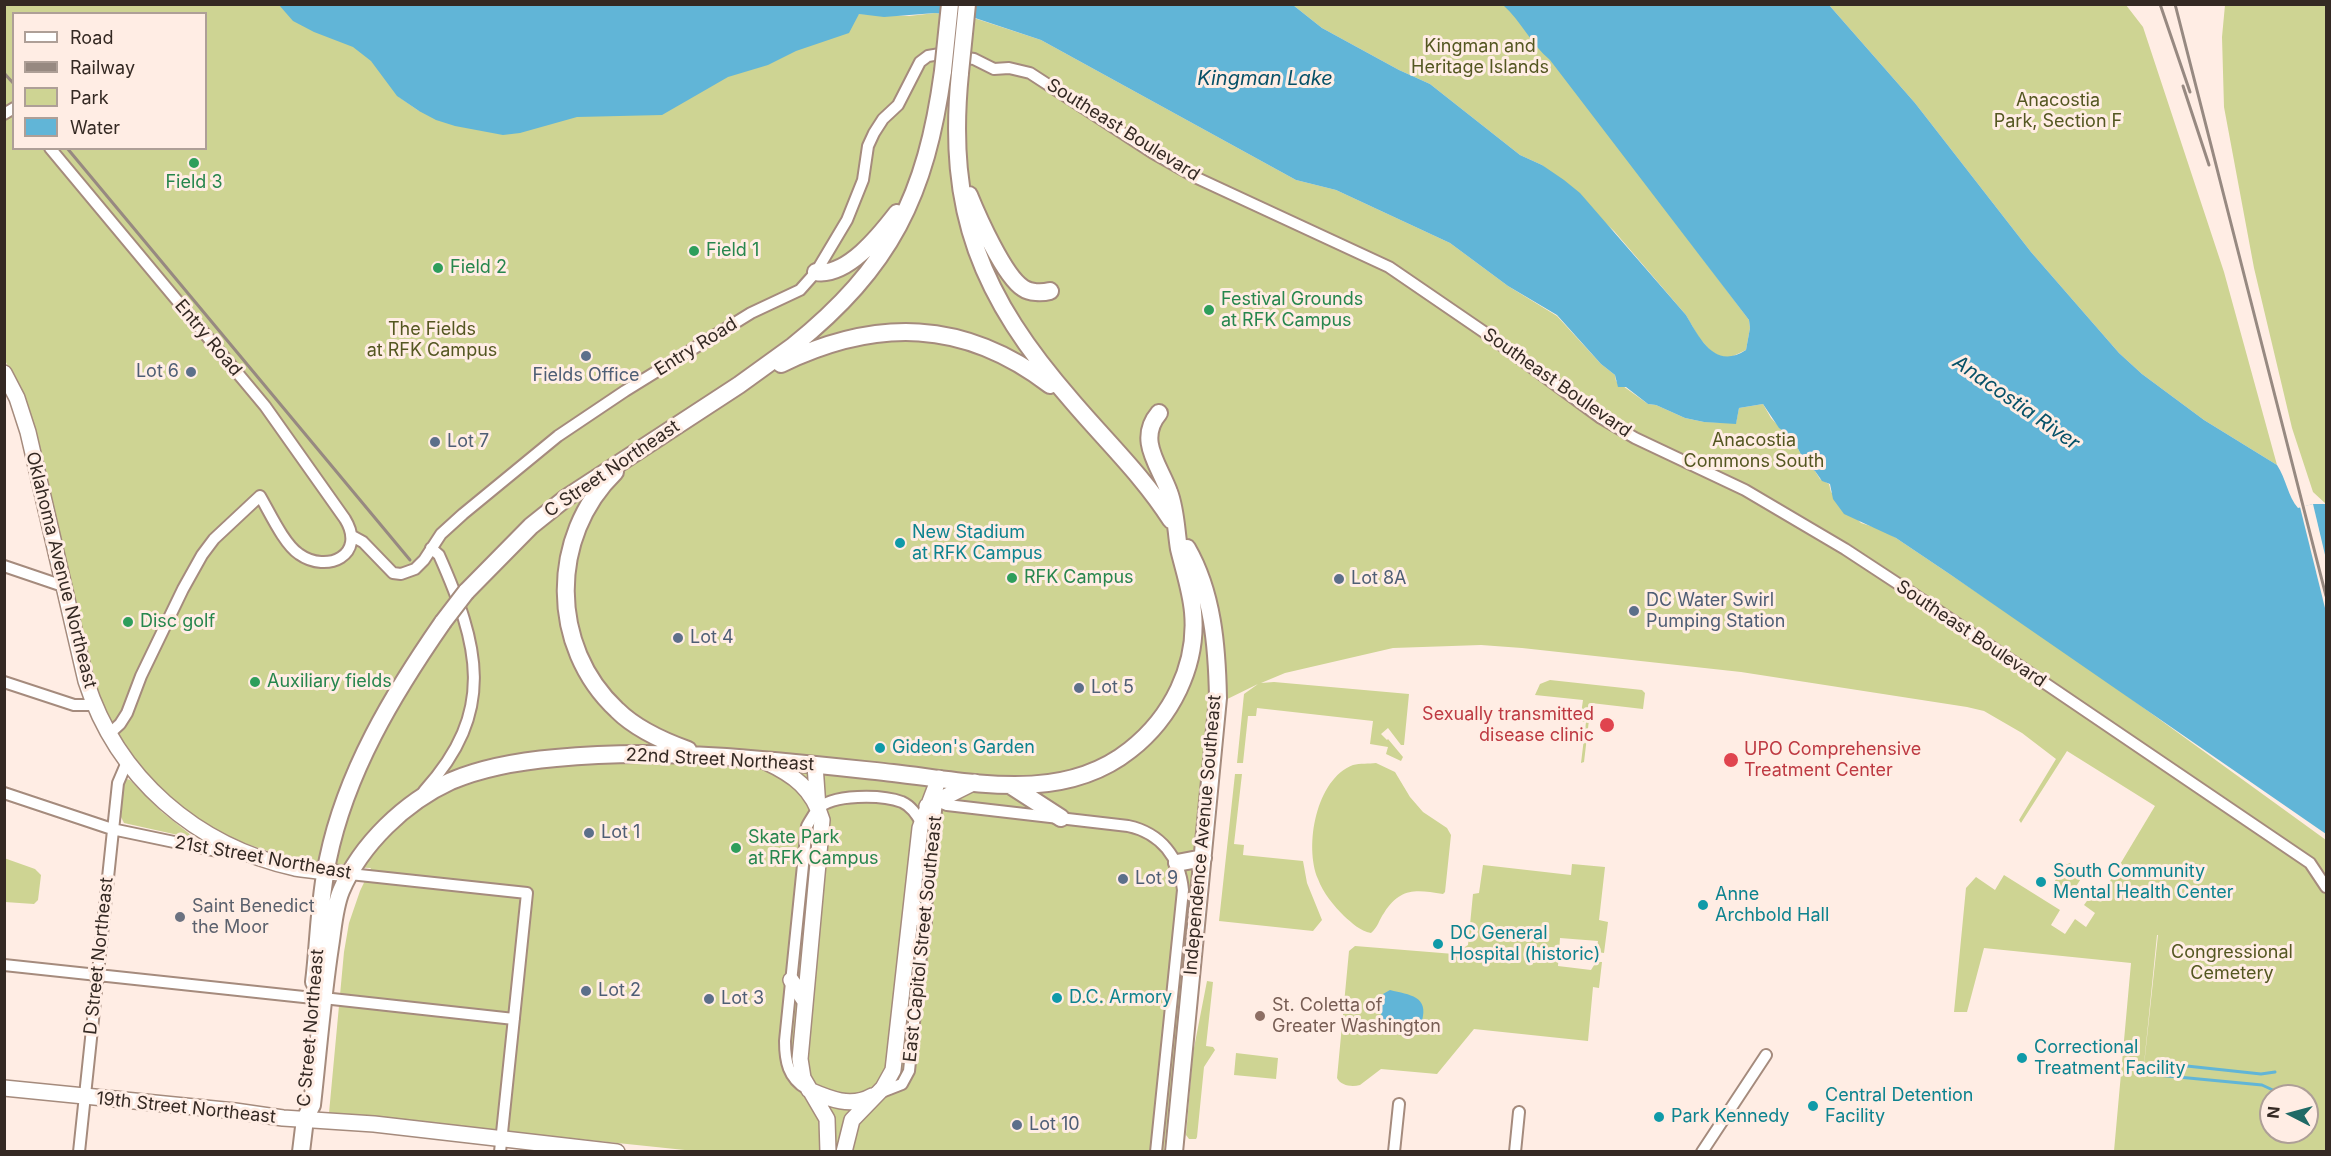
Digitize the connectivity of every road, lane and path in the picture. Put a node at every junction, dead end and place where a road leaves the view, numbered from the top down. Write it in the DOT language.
graph roads {
  1 [pos="950,4"];
  2 [pos="967,4"];
  3 [pos="975,59"];
  4 [pos="956,144"];
  5 [pos="52,150"];
  6 [pos="921,174"];
  7 [pos="816,272"];
  8 [pos="1050,291"];
  9 [pos="4,373"];
  10 [pos="739,385"];
  11 [pos="9,393"];
  12 [pos="1074,404"];
  13 [pos="1159,413"];
  14 [pos="619,466"];
  15 [pos="1174,526"];
  16 [pos="352,537"];
  17 [pos="431,548"];
  18 [pos="4,566"];
  19 [pos="1194,579"];
  20 [pos="63,586"];
  21 [pos="4,682"];
  22 [pos="95,705"];
  23 [pos="633,723"];
  24 [pos="109,734"];
  25 [pos="654,753"];
  26 [pos="703,755"];
  27 [pos="763,761"];
  28 [pos="127,762"];
  29 [pos="815,765"];
  30 [pos="939,778"];
  31 [pos="975,782"];
  32 [pos="1009,785"];
  33 [pos="4,793"];
  34 [pos="414,802"];
  35 [pos="932,803"];
  36 [pos="818,808"];
  37 [pos="1061,818"];
  38 [pos="921,822"];
  39 [pos="112,829"];
  40 [pos="240,850"];
  41 [pos="1203,858"];
  42 [pos="1177,863"];
  43 [pos="326,872"];
  44 [pos="350,874"];
  45 [pos="2326,887"];
  46 [pos="912,904"];
  47 [pos="924,922"];
  48 [pos="1185,950"];
  49 [pos="4,965"];
  50 [pos="97,974"];
  51 [pos="791,980"];
  52 [pos="318,998"];
  53 [pos="804,1000"];
  54 [pos="514,1019"];
  55 [pos="1766,1054"];
  56 [pos="1173,1069"];
  57 [pos="4,1088"];
  58 [pos="809,1090"];
  59 [pos="876,1095"];
  60 [pos="84,1097"];
  61 [pos="1399,1104"];
  62 [pos="1519,1113"];
  63 [pos="305,1119"];
  64 [pos="501,1146"];
  65 [pos="847,1147"];
  66 [pos="79,1152"];
  67 [pos="301,1152"];
  68 [pos="617,1152"];
  69 [pos="828,1152"];
  70 [pos="1156,1152"];
  71 [pos="1174,1152"];
  72 [pos="1394,1152"];
  73 [pos="1515,1152"];
  74 [pos="1702,1152"];
  1 -- 6 [label="main road, C Street Northeast, bridge"];
  2 -- 4 [label="main road, Independence Avenue Southeast, bridge"];
  3 -- 7 [label="street, Entry Road"];
  3 -- 45 [label="street, Southeast Boulevard"];
  4 -- 8 [label="main road"];
  4 -- 12 [label="main road, Independence Avenue Southeast"];
  5 -- 16 [label="street, Entry Road"];
  6 -- 7 [label="main road"];
  6 -- 10 [label="main road, C Street Northeast"];
  7 -- 17 [label="street, Entry Road"];
  9 -- 11 [label="main road, Oklahoma Avenue Northeast"];
  10 -- 12 [label="main road"];
  10 -- 14 [label="main road, C Street Northeast"];
  11 -- 20 [label="main road, Oklahoma Avenue Northeast"];
  12 -- 15 [label="main road, Independence Avenue Southeast"];
  13 -- 15 [label="main road"];
  14 -- 23 [label="main road"];
  14 -- 43 [label="main road, C Street Northeast, bridge"];
  15 -- 19 [label="main road, Independence Avenue Southeast"];
  16 -- 17 [label="street, Entry Road"];
  16 -- 24 [label="street"];
  17 -- 34 [label="street"];
  18 -- 20 [label="street"];
  19 -- 32 [label="main road, Independence Avenue Southeast"];
  19 -- 41 [label="main road, Independence Avenue Southeast"];
  20 -- 22 [label="main road, Oklahoma Avenue Northeast"];
  21 -- 22 [label="street"];
  22 -- 24 [label="main road, Oklahoma Avenue Northeast"];
  23 -- 25 [label="main road"];
  23 -- 26 [label="main road"];
  24 -- 28 [label="main road, Oklahoma Avenue Northeast"];
  25 -- 26 [label="main road, 22nd Street Northeast"];
  25 -- 34 [label="main road, 22nd Street Northeast"];
  26 -- 27 [label="main road, 22nd Street Northeast"];
  27 -- 29 [label="main road, 22nd Street Northeast"];
  27 -- 36 [label="main road"];
  28 -- 39 [label="street, D Street Northeast"];
  28 -- 40 [label="main road, Oklahoma Avenue Northeast"];
  29 -- 30 [label="main road, 22nd Street Northeast"];
  29 -- 36 [label="main road"];
  30 -- 31 [label="main road, 22nd Street Northeast"];
  30 -- 35 [label="main road"];
  31 -- 32 [label="main road, 22nd Street Northeast"];
  31 -- 35 [label="main road, East Capitol Street Southeast"];
  32 -- 37 [label="main road"];
  33 -- 39 [label="street, 21st Street Northeast"];
  34 -- 44 [label="main road, 22nd Street Northeast"];
  35 -- 37 [label="street"];
  35 -- 38 [label="main road, East Capitol Street Southeast"];
  35 -- 47 [label="street, East Capitol Street Southeast"];
  36 -- 38 [label="street"];
  36 -- 51 [label="street"];
  36 -- 53 [label="main road"];
  37 -- 42 [label="street"];
  38 -- 46 [label="main road, East Capitol Street Southeast"];
  39 -- 40 [label="street, 21st Street Northeast"];
  39 -- 50 [label="street, D Street Northeast"];
  40 -- 43 [label="main road, 21st Street Northeast"];
  41 -- 42 [label="main road"];
  41 -- 48 [label="main road, Independence Avenue Southeast"];
  42 -- 48 [label="street, Independence Avenue Southeast"];
  43 -- 44 [label="main road, 21st Street Northeast"];
  43 -- 52 [label="main road, C Street Northeast"];
  44 -- 52 [label="main road, C Street Northeast"];
  44 -- 54 [label="street, 21st Street Northeast"];
  46 -- 47 [label="main road"];
  46 -- 59 [label="main road, East Capitol Street Southeast"];
  47 -- 59 [label="street, East Capitol Street Southeast"];
  48 -- 56 [label="main road, Independence Avenue Southeast"];
  49 -- 50 [label="street"];
  50 -- 52 [label="street"];
  50 -- 60 [label="street, D Street Northeast"];
  51 -- 53 [label="main road"];
  51 -- 58 [label="street"];
  52 -- 54 [label="street"];
  52 -- 63 [label="main road, C Street Northeast"];
  53 -- 58 [label="main road"];
  54 -- 64 [label="street"];
  55 -- 74 [label="street"];
  56 -- 70 [label="street, Independence Avenue Southeast"];
  56 -- 71 [label="main road, Independence Avenue Southeast"];
  57 -- 60 [label="main road, 19th Street Northeast"];
  58 -- 59 [label="main road"];
  58 -- 69 [label="main road"];
  59 -- 65 [label="main road, East Capitol Street Southeast"];
  60 -- 63 [label="main road, 19th Street Northeast"];
  60 -- 66 [label="street, D Street Northeast"];
  61 -- 72 [label="street"];
  62 -- 73 [label="street"];
  63 -- 64 [label="main road, 19th Street Northeast"];
  63 -- 67 [label="main road, C Street Northeast"];
  64 -- 68 [label="main road, 19th Street Northeast"];
}
